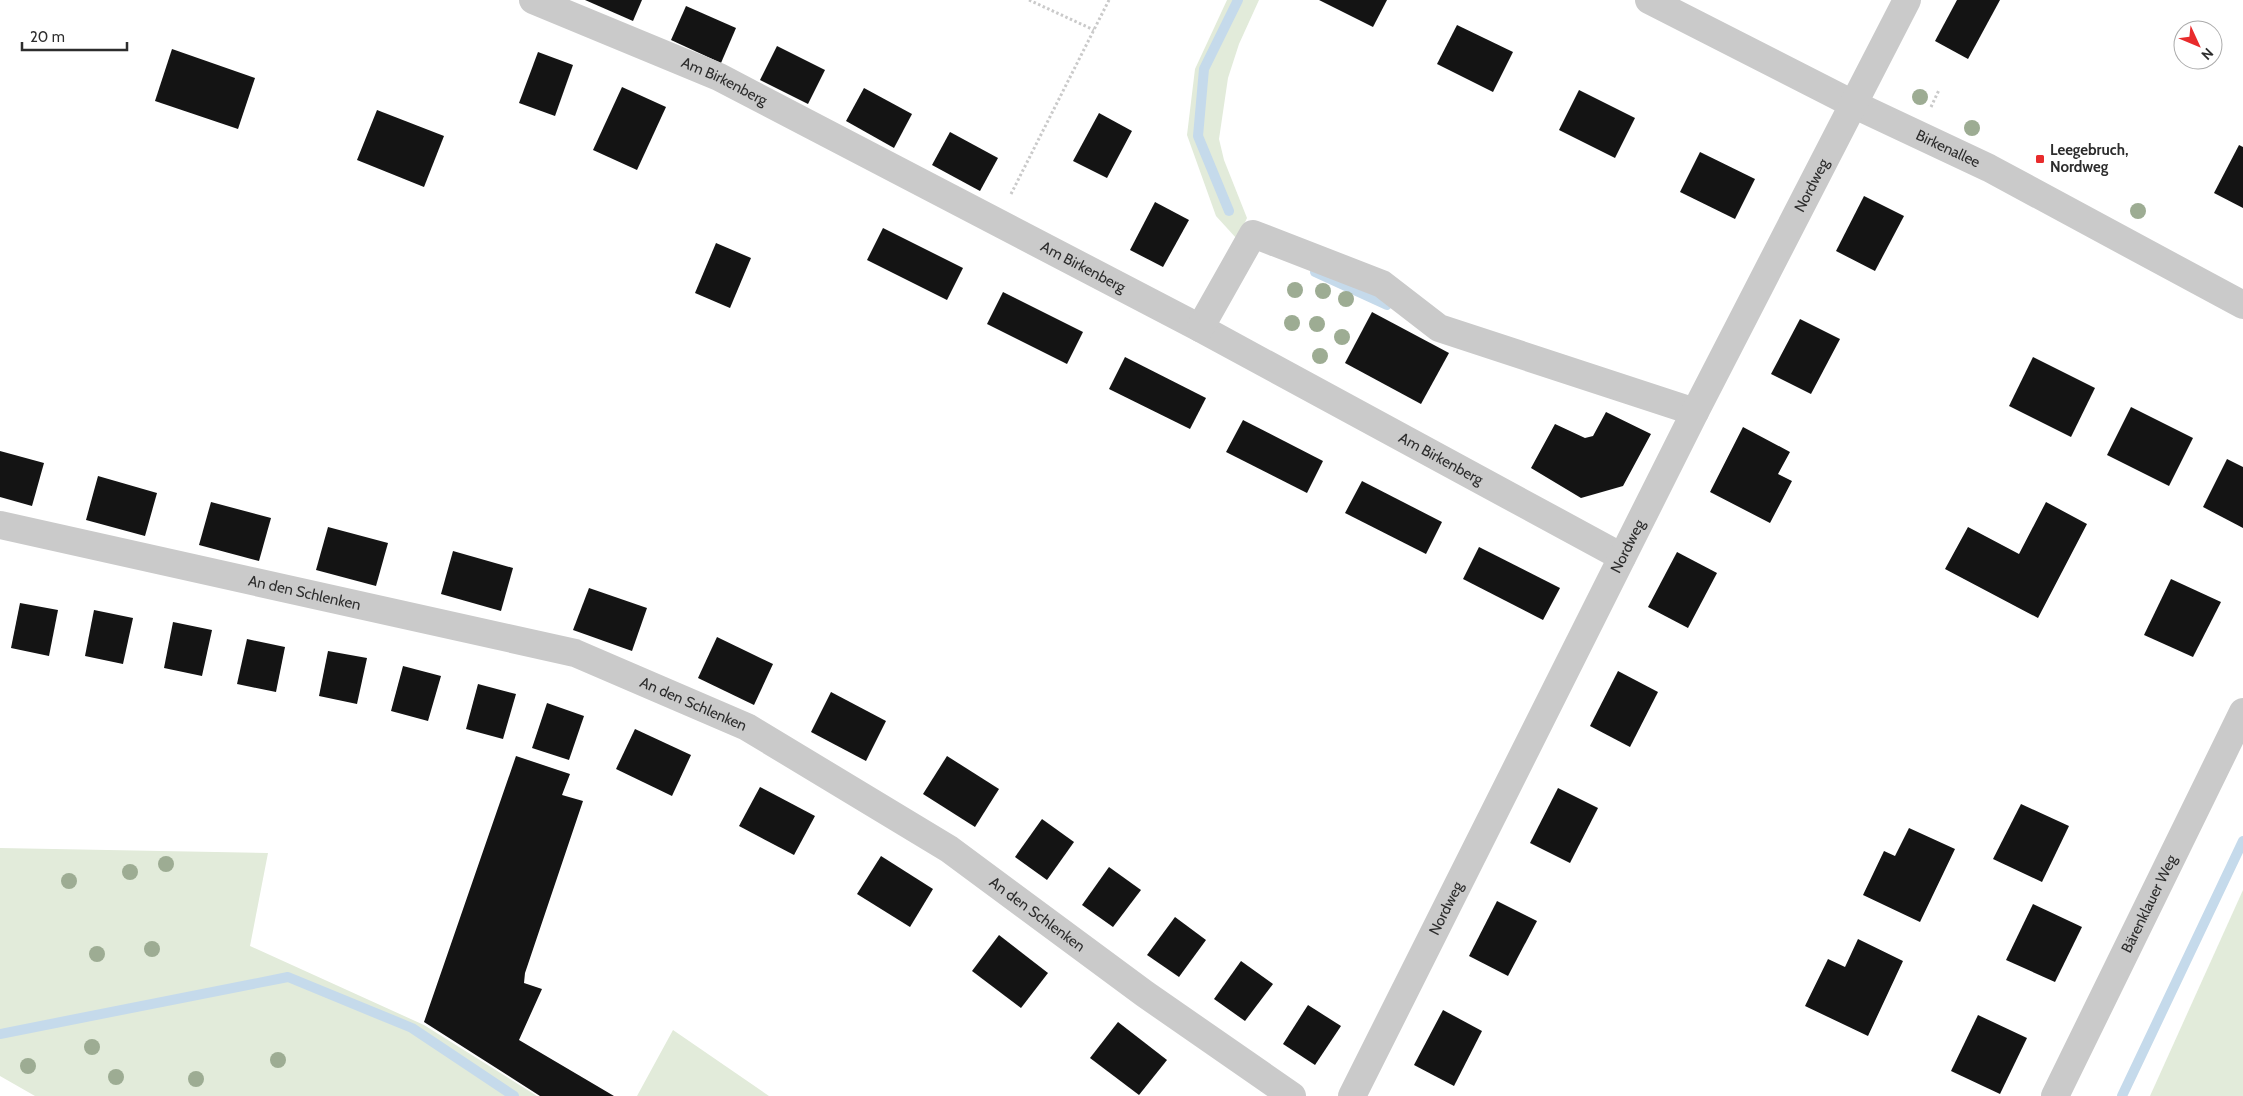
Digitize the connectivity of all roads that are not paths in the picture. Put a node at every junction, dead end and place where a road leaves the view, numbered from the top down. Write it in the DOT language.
graph roads {
  1 [pos="533,0"];
  2 [pos="1649,0"];
  3 [pos="1907,0"];
  4 [pos="1854,104"];
  5 [pos="2243,305"];
  6 [pos="1200,328"];
  7 [pos="1695,412"];
  8 [pos="0,525"];
  9 [pos="1622,557"];
  10 [pos="2243,712"];
  11 [pos="1292,1096"];
  12 [pos="1352,1096"];
  13 [pos="2055,1096"];
  1 -- 6 [label="street, Am Birkenberg"];
  2 -- 4 [label="street, Birkenallee"];
  3 -- 4 [label="street, Nordweg"];
  4 -- 5 [label="street, Birkenallee"];
  4 -- 7 [label="street, Nordweg"];
  6 -- 7 [label="street"];
  6 -- 9 [label="street, Am Birkenberg"];
  7 -- 9 [label="street, Nordweg"];
  8 -- 11 [label="street, An den Schlenken"];
  9 -- 12 [label="street, Nordweg"];
  10 -- 13 [label="street, Bärenklauer Weg"];
}
